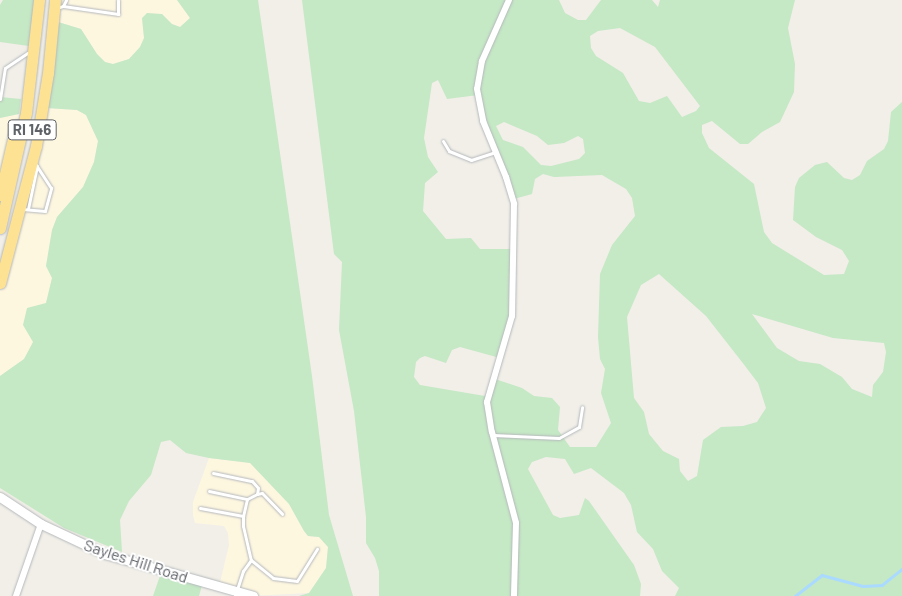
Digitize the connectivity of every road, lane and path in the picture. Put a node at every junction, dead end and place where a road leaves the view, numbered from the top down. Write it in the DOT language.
graph roads {
  1 [pos="31,0"];
  2 [pos="39,0"];
  3 [pos="66,0"];
  4 [pos="118,0"];
  5 [pos="509,0"];
  6 [pos="55,4"];
  7 [pos="27,53"];
  8 [pos="5,68"];
  9 [pos="0,69"];
  10 [pos="0,99"];
  11 [pos="443,141"];
  12 [pos="495,152"];
  13 [pos="35,163"];
  14 [pos="0,195"];
  15 [pos="24,210"];
  16 [pos="0,228"];
  17 [pos="0,257"];
  18 [pos="0,284"];
  19 [pos="582,406"];
  20 [pos="493,435"];
  21 [pos="214,473"];
  22 [pos="209,491"];
  23 [pos="257,494"];
  24 [pos="0,497"];
  25 [pos="247,499"];
  26 [pos="200,508"];
  27 [pos="282,514"];
  28 [pos="243,516"];
  29 [pos="41,524"];
  30 [pos="317,549"];
  31 [pos="252,560"];
  32 [pos="236,594"];
  33 [pos="16,596"];
  34 [pos="253,596"];
  35 [pos="514,596"];
  1 -- 7 [label="highway"];
  2 -- 16 [label="highway, RI 146"];
  3 -- 6 [label="lane"];
  4 -- 6 [label="lane"];
  5 -- 12 [label="street"];
  6 -- 13 [label="highway"];
  6 -- 17 [label="highway, RI 146"];
  7 -- 8 [label="lane"];
  7 -- 14 [label="highway"];
  8 -- 9 [label="lane"];
  8 -- 10 [label="lane"];
  11 -- 12 [label="lane"];
  12 -- 20 [label="street"];
  13 -- 15 [label="highway"];
  13 -- 15 [label="lane"];
  15 -- 18 [label="highway"];
  19 -- 20 [label="lane"];
  20 -- 35 [label="street"];
  21 -- 23 [label="lane"];
  22 -- 25 [label="lane"];
  23 -- 25 [label="lane"];
  23 -- 27 [label="lane"];
  24 -- 29 [label="main road, Sayles Hill Road"];
  25 -- 28 [label="lane"];
  26 -- 28 [label="lane"];
  28 -- 31 [label="lane"];
  29 -- 32 [label="main road, Sayles Hill Road"];
  29 -- 33 [label="street"];
  30 -- 31 [label="lane"];
  31 -- 32 [label="lane"];
  32 -- 34 [label="main road, Sayles Hill Road"];
}
